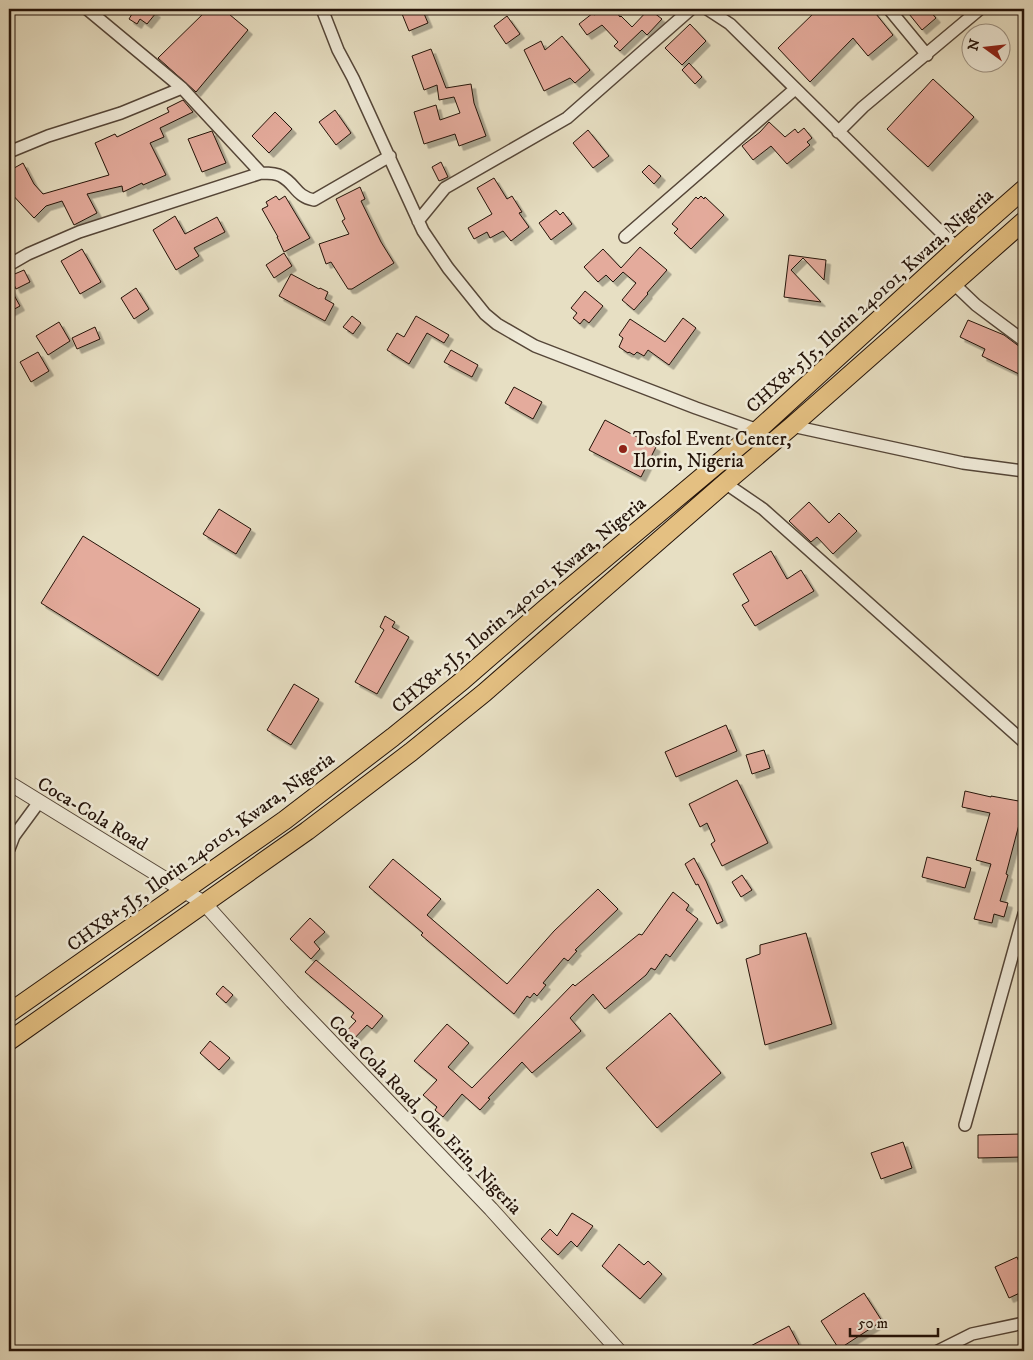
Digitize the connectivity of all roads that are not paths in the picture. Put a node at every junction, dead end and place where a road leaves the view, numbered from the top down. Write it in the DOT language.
graph roads {
  1 [pos="87,9"];
  2 [pos="322,9"];
  3 [pos="691,9"];
  4 [pos="706,9"];
  5 [pos="889,9"];
  6 [pos="980,9"];
  7 [pos="927,55"];
  8 [pos="182,88"];
  9 [pos="795,89"];
  10 [pos="838,132"];
  11 [pos="9,152"];
  12 [pos="390,156"];
  13 [pos="261,173"];
  14 [pos="1024,189"];
  15 [pos="418,221"];
  16 [pos="1024,221"];
  17 [pos="625,236"];
  18 [pos="957,248"];
  19 [pos="9,265"];
  20 [pos="954,284"];
  21 [pos="1024,341"];
  22 [pos="792,426"];
  23 [pos="758,430"];
  24 [pos="1024,471"];
  25 [pos="725,482"];
  26 [pos="1024,742"];
  27 [pos="9,784"];
  28 [pos="39,802"];
  29 [pos="9,849"];
  30 [pos="183,890"];
  31 [pos="204,904"];
  32 [pos="1024,914"];
  33 [pos="9,1013"];
  34 [pos="9,1041"];
  35 [pos="965,1125"];
  36 [pos="1024,1323"];
  37 [pos="619,1351"];
  38 [pos="938,1351"];
  1 -- 8 [label="street"];
  2 -- 12 [label="street"];
  3 -- 15 [label="street"];
  4 -- 9 [label="street"];
  5 -- 7 [label="street"];
  6 -- 7 [label="street"];
  7 -- 10 [label="street"];
  8 -- 11 [label="street"];
  8 -- 13 [label="street"];
  9 -- 10 [label="street"];
  9 -- 17 [label="street"];
  10 -- 18 [label="street"];
  12 -- 13 [label="street"];
  12 -- 15 [label="street"];
  13 -- 19 [label="street"];
  14 -- 18 [label="main road, CHX8+5J5, Ilorin 240101, Kwara, Nigeria"];
  15 -- 23 [label="street"];
  16 -- 20 [label="main road"];
  18 -- 23 [label="main road, CHX8+5J5, Ilorin 240101, Kwara, Nigeria"];
  20 -- 21 [label="street"];
  20 -- 22 [label="main road"];
  22 -- 24 [label="street"];
  22 -- 25 [label="main road"];
  23 -- 30 [label="main road, CHX8+5J5, Ilorin 240101, Kwara, Nigeria"];
  25 -- 26 [label="street"];
  25 -- 31 [label="main road"];
  27 -- 28 [label="street, Coca-Cola Road"];
  28 -- 29 [label="street"];
  28 -- 30 [label="street, Coca-Cola Road"];
  30 -- 31 [label="street, Coca-Cola Road"];
  30 -- 33 [label="main road, CHX8+5J5, Ilorin 240101, Kwara, Nigeria"];
  31 -- 34 [label="main road"];
  31 -- 37 [label="street, Coca Cola Road, Oko Erin, Nigeria"];
  32 -- 35 [label="street"];
  36 -- 38 [label="street"];
}
